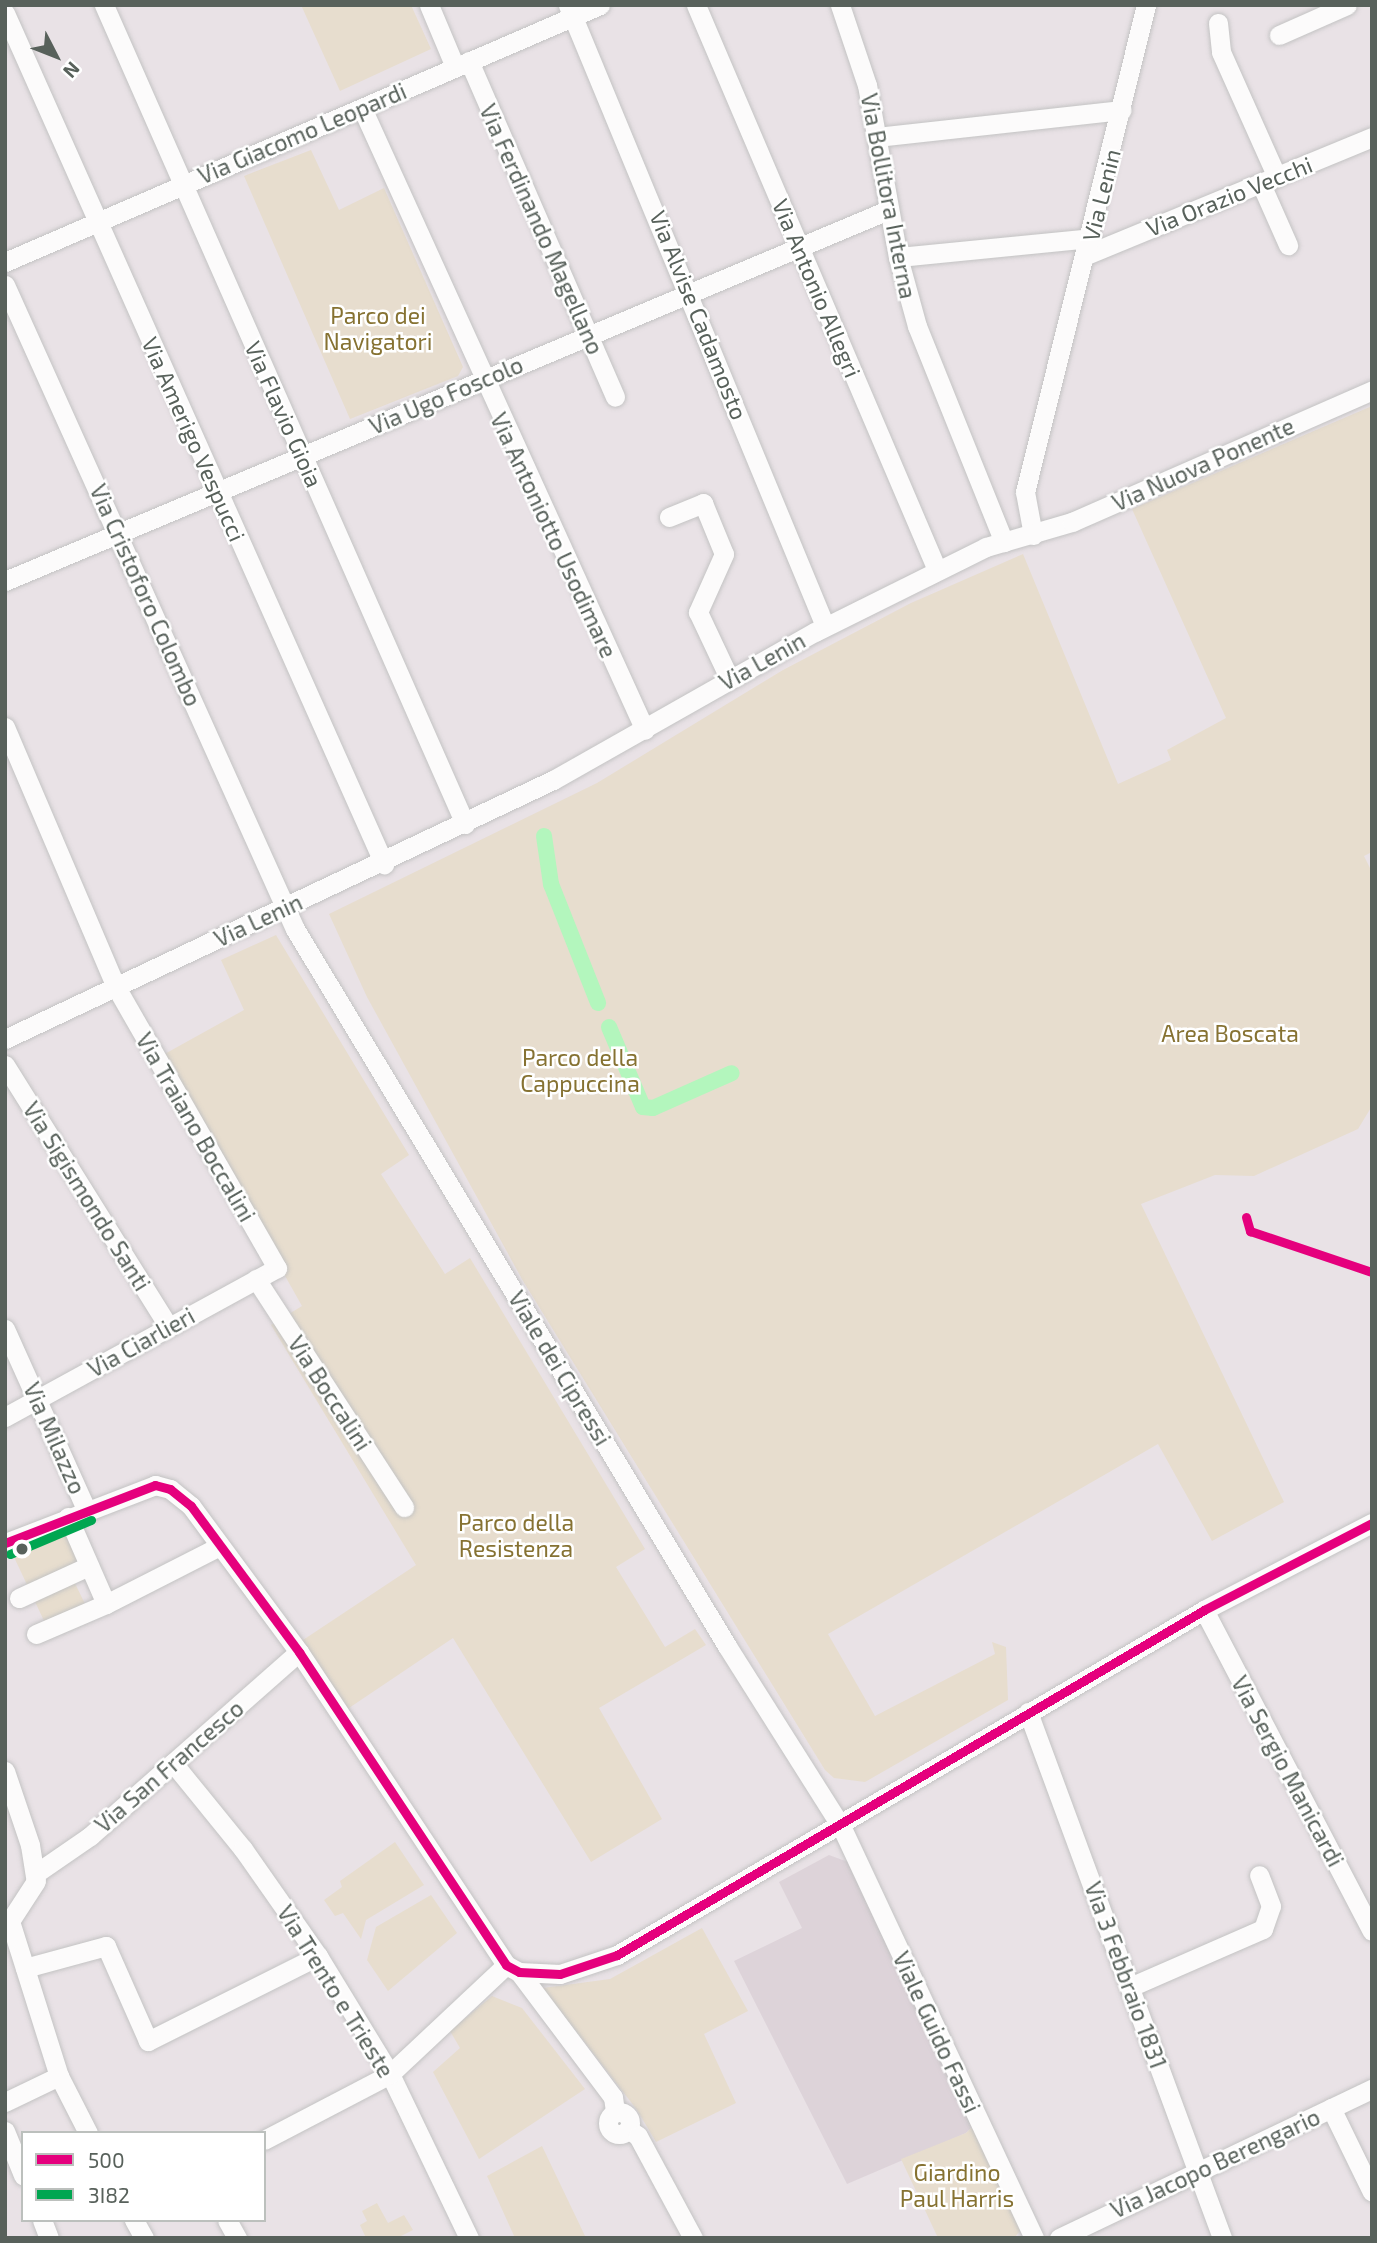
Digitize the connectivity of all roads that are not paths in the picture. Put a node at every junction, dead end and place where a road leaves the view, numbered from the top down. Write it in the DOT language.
graph roads {
  1 [pos="104,5"];
  2 [pos="429,5"];
  3 [pos="600,5"];
  4 [pos="696,5"];
  5 [pos="840,5"];
  6 [pos="1146,5"];
  7 [pos="1347,5"];
  8 [pos="571,11"];
  9 [pos="5,13"];
  10 [pos="1218,23"];
  11 [pos="1279,35"];
  12 [pos="462,64"];
  13 [pos="362,108"];
  14 [pos="1122,110"];
  15 [pos="877,137"];
  16 [pos="1372,137"];
  17 [pos="1269,181"];
  18 [pos="182,184"];
  19 [pos="888,211"];
  20 [pos="97,221"];
  21 [pos="1288,245"];
  22 [pos="1088,246"];
  23 [pos="800,247"];
  24 [pos="898,257"];
  25 [pos="5,262"];
  26 [pos="5,285"];
  27 [pos="691,293"];
  28 [pos="589,334"];
  29 [pos="482,379"];
  30 [pos="1372,390"];
  31 [pos="615,397"];
  32 [pos="303,456"];
  33 [pos="217,492"];
  34 [pos="669,517"];
  35 [pos="120,533"];
  36 [pos="1033,535"];
  37 [pos="1004,542"];
  38 [pos="937,570"];
  39 [pos="5,581"];
  40 [pos="825,626"];
  41 [pos="729,678"];
  42 [pos="5,727"];
  43 [pos="645,730"];
  44 [pos="465,824"];
  45 [pos="384,864"];
  46 [pos="284,908"];
  47 [pos="116,987"];
  48 [pos="5,1039"];
  49 [pos="5,1065"];
  50 [pos="277,1268"];
  51 [pos="256,1279"];
  52 [pos="169,1327"];
  53 [pos="5,1329"];
  54 [pos="38,1398"];
  55 [pos="5,1417"];
  56 [pos="404,1507"];
  57 [pos="77,1513"];
  58 [pos="1372,1523"];
  59 [pos="8,1540"];
  60 [pos="220,1546"];
  61 [pos="89,1566"];
  62 [pos="19,1598"];
  63 [pos="106,1604"];
  64 [pos="1204,1610"];
  65 [pos="36,1634"];
  66 [pos="299,1652"];
  67 [pos="1028,1712"];
  68 [pos="173,1763"];
  69 [pos="5,1771"];
  70 [pos="841,1826"];
  71 [pos="14,1828"];
  72 [pos="1259,1875"];
  73 [pos="35,1877"];
  74 [pos="8,1921"];
  75 [pos="1372,1931"];
  76 [pos="318,1956"];
  77 [pos="25,1968"];
  78 [pos="513,1969"];
  79 [pos="1130,1987"];
  80 [pos="390,2074"];
  81 [pos="59,2076"];
  82 [pos="1372,2089"];
  83 [pos="6,2101"];
  84 [pos="1331,2108"];
  85 [pos="5,2131"];
  86 [pos="87,2131"];
  87 [pos="266,2139"];
  88 [pos="21,2170"];
  89 [pos="1199,2171"];
  90 [pos="1372,2192"];
  91 [pos="43,2222"];
  92 [pos="135,2222"];
  93 [pos="228,2222"];
  94 [pos="50,2238"];
  95 [pos="144,2238"];
  96 [pos="237,2238"];
  97 [pos="469,2238"];
  98 [pos="693,2238"];
  99 [pos="1034,2238"];
  100 [pos="1059,2238"];
  101 [pos="1223,2238"];
  1 -- 18 [label="street, Via Flavio Gioia"];
  2 -- 12 [label="street, Via Ferdinando Magellano"];
  3 -- 8 [label="street, Via Giacomo Leopardi"];
  4 -- 23 [label="street, Via Antonio Allegri"];
  5 -- 15 [label="street, Via Bollitora Interna"];
  6 -- 14 [label="street, Via Lenin"];
  7 -- 11 [label="street"];
  8 -- 12 [label="street, Via Giacomo Leopardi"];
  8 -- 27 [label="street, Via Alvise Cadamosto"];
  9 -- 20 [label="street, Via Amerigo Vespucci"];
  10 -- 17 [label="street"];
  12 -- 13 [label="street, Via Giacomo Leopardi"];
  12 -- 28 [label="street, Via Ferdinando Magellano"];
  13 -- 18 [label="street, Via Giacomo Leopardi"];
  13 -- 29 [label="street, Via Antoniotto Usodimare"];
  14 -- 15 [label="street"];
  14 -- 22 [label="street, Via Lenin"];
  15 -- 19 [label="street, Via Bollitora Interna"];
  16 -- 17 [label="street, Via Orazio Vecchi"];
  17 -- 21 [label="street"];
  17 -- 22 [label="street, Via Orazio Vecchi"];
  18 -- 20 [label="street, Via Giacomo Leopardi"];
  18 -- 32 [label="street, Via Flavio Gioia"];
  19 -- 23 [label="street, Via Ugo Foscolo"];
  19 -- 24 [label="street, Via Bollitora Interna"];
  20 -- 25 [label="street, Via Giacomo Leopardi"];
  20 -- 33 [label="street, Via Amerigo Vespucci"];
  22 -- 24 [label="street, Via Orazio Vecchi"];
  22 -- 36 [label="street, Via Lenin"];
  23 -- 27 [label="street, Via Ugo Foscolo"];
  23 -- 38 [label="street, Via Antonio Allegri"];
  24 -- 37 [label="street, Via Bollitora Interna"];
  26 -- 35 [label="street, Via Cristoforo Colombo"];
  27 -- 28 [label="street, Via Ugo Foscolo"];
  27 -- 40 [label="street, Via Alvise Cadamosto"];
  28 -- 29 [label="street, Via Ugo Foscolo"];
  28 -- 31 [label="street, Via Ferdinando Magellano"];
  29 -- 32 [label="street, Via Ugo Foscolo"];
  29 -- 43 [label="street, Via Antoniotto Usodimare"];
  30 -- 36 [label="street, Via Nuova Ponente"];
  32 -- 33 [label="street, Via Ugo Foscolo"];
  32 -- 44 [label="street, Via Flavio Gioia"];
  33 -- 35 [label="street, Via Ugo Foscolo"];
  33 -- 45 [label="street, Via Amerigo Vespucci"];
  34 -- 41 [label="street"];
  35 -- 39 [label="street, Via Ugo Foscolo"];
  35 -- 46 [label="street, Via Cristoforo Colombo"];
  36 -- 37 [label="street, Via Lenin"];
  37 -- 38 [label="street, Via Lenin"];
  38 -- 40 [label="street, Via Lenin"];
  40 -- 41 [label="street, Via Lenin"];
  41 -- 43 [label="street, Via Lenin"];
  42 -- 47 [label="street, Via Traiano Boccalini"];
  43 -- 44 [label="street, Via Lenin"];
  44 -- 45 [label="street, Via Lenin"];
  45 -- 46 [label="street, Via Lenin"];
  46 -- 47 [label="street, Via Lenin"];
  46 -- 70 [label="street, Viale dei Cipressi"];
  47 -- 48 [label="street, Via Lenin"];
  47 -- 50 [label="street, Via Traiano Boccalini"];
  49 -- 52 [label="street, Via Sigismondo Santi"];
  50 -- 51 [label="street, Via Ciarlieri"];
  51 -- 52 [label="street, Via Ciarlieri"];
  51 -- 56 [label="street, Via Boccalini"];
  52 -- 54 [label="street, Via Ciarlieri"];
  53 -- 54 [label="street, Via Milazzo"];
  54 -- 55 [label="street, Via Ciarlieri"];
  54 -- 57 [label="street, Via Milazzo"];
  57 -- 59 [label="street"];
  57 -- 60 [label="street"];
  57 -- 61 [label="street, Via Milazzo"];
  58 -- 64 [label="street"];
  60 -- 63 [label="street"];
  60 -- 66 [label="street"];
  61 -- 62 [label="street"];
  61 -- 63 [label="street, Via Milazzo"];
  63 -- 65 [label="street"];
  64 -- 67 [label="street"];
  64 -- 75 [label="street, Via Sergio Manicardi"];
  66 -- 68 [label="street, Via San Francesco"];
  66 -- 78 [label="street"];
  67 -- 70 [label="street"];
  67 -- 79 [label="street, Via 3 Febbraio 1831"];
  68 -- 73 [label="street, Via San Francesco"];
  68 -- 76 [label="street, Via Trento e Trieste"];
  69 -- 71 [label="street"];
  70 -- 78 [label="street"];
  70 -- 99 [label="street, Viale Guido Fassi"];
  71 -- 73 [label="street"];
  72 -- 79 [label="street"];
  73 -- 74 [label="street, Via San Francesco"];
  74 -- 77 [label="street"];
  76 -- 77 [label="street"];
  76 -- 80 [label="street, Via Trento e Trieste"];
  77 -- 81 [label="street"];
  78 -- 80 [label="street"];
  78 -- 98 [label="street"];
  79 -- 89 [label="street, Via 3 Febbraio 1831"];
  80 -- 87 [label="street"];
  80 -- 97 [label="street, Via Trento e Trieste"];
  81 -- 83 [label="street"];
  81 -- 86 [label="street"];
  82 -- 84 [label="street, Via Jacopo Berengario"];
  84 -- 89 [label="street, Via Jacopo Berengario"];
  84 -- 90 [label="street"];
  85 -- 88 [label="street"];
  89 -- 100 [label="street, Via Jacopo Berengario"];
  89 -- 101 [label="street, Via 3 Febbraio 1831"];
  91 -- 94 [label="street"];
  92 -- 95 [label="street"];
  93 -- 96 [label="street"];
}
